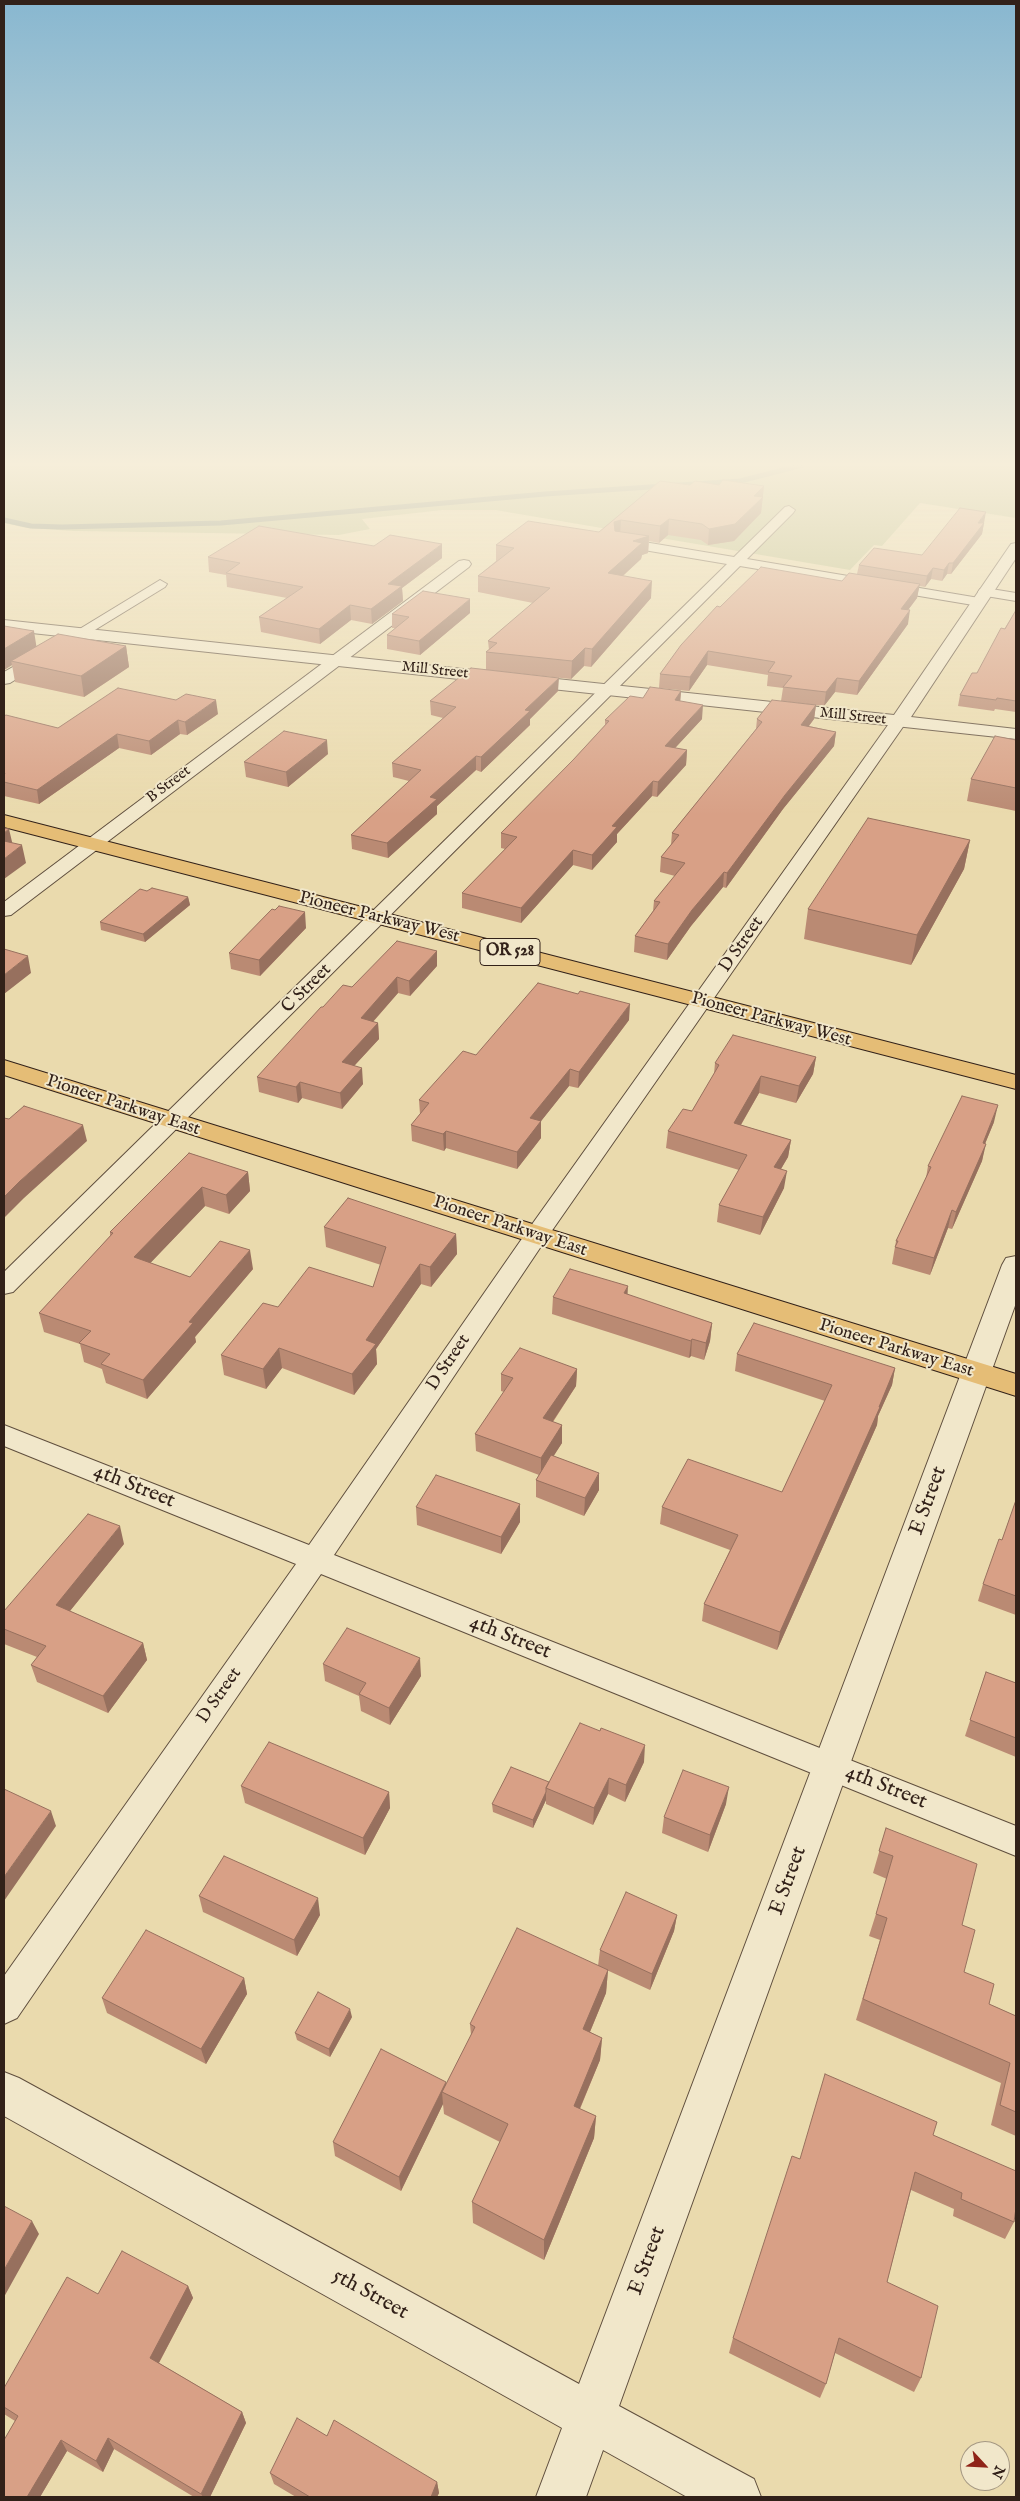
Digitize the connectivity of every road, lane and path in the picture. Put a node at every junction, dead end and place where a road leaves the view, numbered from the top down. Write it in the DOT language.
graph roads {
  1 [pos="441,582"];
  2 [pos="715,582"];
  3 [pos="878,582"];
  4 [pos="992,582"];
  5 [pos="160,584"];
  6 [pos="982,597"];
  7 [pos="1016,597"];
  8 [pos="4,625"];
  9 [pos="80,633"];
  10 [pos="336,661"];
  11 [pos="4,679"];
  12 [pos="607,690"];
  13 [pos="899,721"];
  14 [pos="1016,734"];
  15 [pos="4,821"];
  16 [pos="92,844"];
  17 [pos="4,911"];
  18 [pos="378,918"];
  19 [pos="702,1002"];
  20 [pos="4,1067"];
  21 [pos="1016,1082"];
  22 [pos="172,1122"];
  23 [pos="536,1236"];
  24 [pos="1016,1265"];
  25 [pos="4,1286"];
  26 [pos="975,1373"];
  27 [pos="1016,1385"];
  28 [pos="4,1435"];
  29 [pos="315,1560"];
  30 [pos="831,1766"];
  31 [pos="1016,1841"];
  32 [pos="4,2006"];
  33 [pos="4,2093"];
  34 [pos="591,2417"];
  35 [pos="562,2497"];
  36 [pos="736,2497"];
  1 -- 10 [label="street, B Street"];
  2 -- 12 [label="street, C Street"];
  3 -- 6 [label="street"];
  4 -- 6 [label="street"];
  5 -- 9 [label="street"];
  6 -- 7 [label="street"];
  6 -- 13 [label="street"];
  8 -- 9 [label="street, Mill Street"];
  9 -- 10 [label="street, Mill Street"];
  9 -- 11 [label="street"];
  10 -- 12 [label="street, Mill Street"];
  10 -- 16 [label="street, B Street"];
  12 -- 13 [label="street, Mill Street"];
  12 -- 18 [label="street, C Street"];
  13 -- 14 [label="street, Mill Street"];
  13 -- 19 [label="street, D Street"];
  15 -- 16 [label="main road, Pioneer Parkway West / OR 528"];
  16 -- 17 [label="street, B Street"];
  16 -- 18 [label="main road, Pioneer Parkway West / OR 528"];
  18 -- 19 [label="main road, Pioneer Parkway West / OR 528"];
  18 -- 22 [label="street, C Street"];
  19 -- 21 [label="main road, Pioneer Parkway West / OR 528"];
  19 -- 23 [label="street, D Street"];
  20 -- 22 [label="main road, Pioneer Parkway East"];
  22 -- 23 [label="main road, Pioneer Parkway East"];
  22 -- 25 [label="street, C Street"];
  23 -- 26 [label="main road, Pioneer Parkway East"];
  23 -- 29 [label="street, D Street"];
  24 -- 26 [label="street, E Street"];
  26 -- 27 [label="main road, Pioneer Parkway East"];
  26 -- 30 [label="street, E Street"];
  28 -- 29 [label="street, 4th Street"];
  29 -- 30 [label="street, 4th Street"];
  29 -- 32 [label="street, D Street"];
  30 -- 31 [label="street, 4th Street"];
  30 -- 34 [label="street, E Street"];
  33 -- 34 [label="street, 5th Street"];
  34 -- 35 [label="street, E Street"];
  34 -- 36 [label="street, 5th Street"];
}
